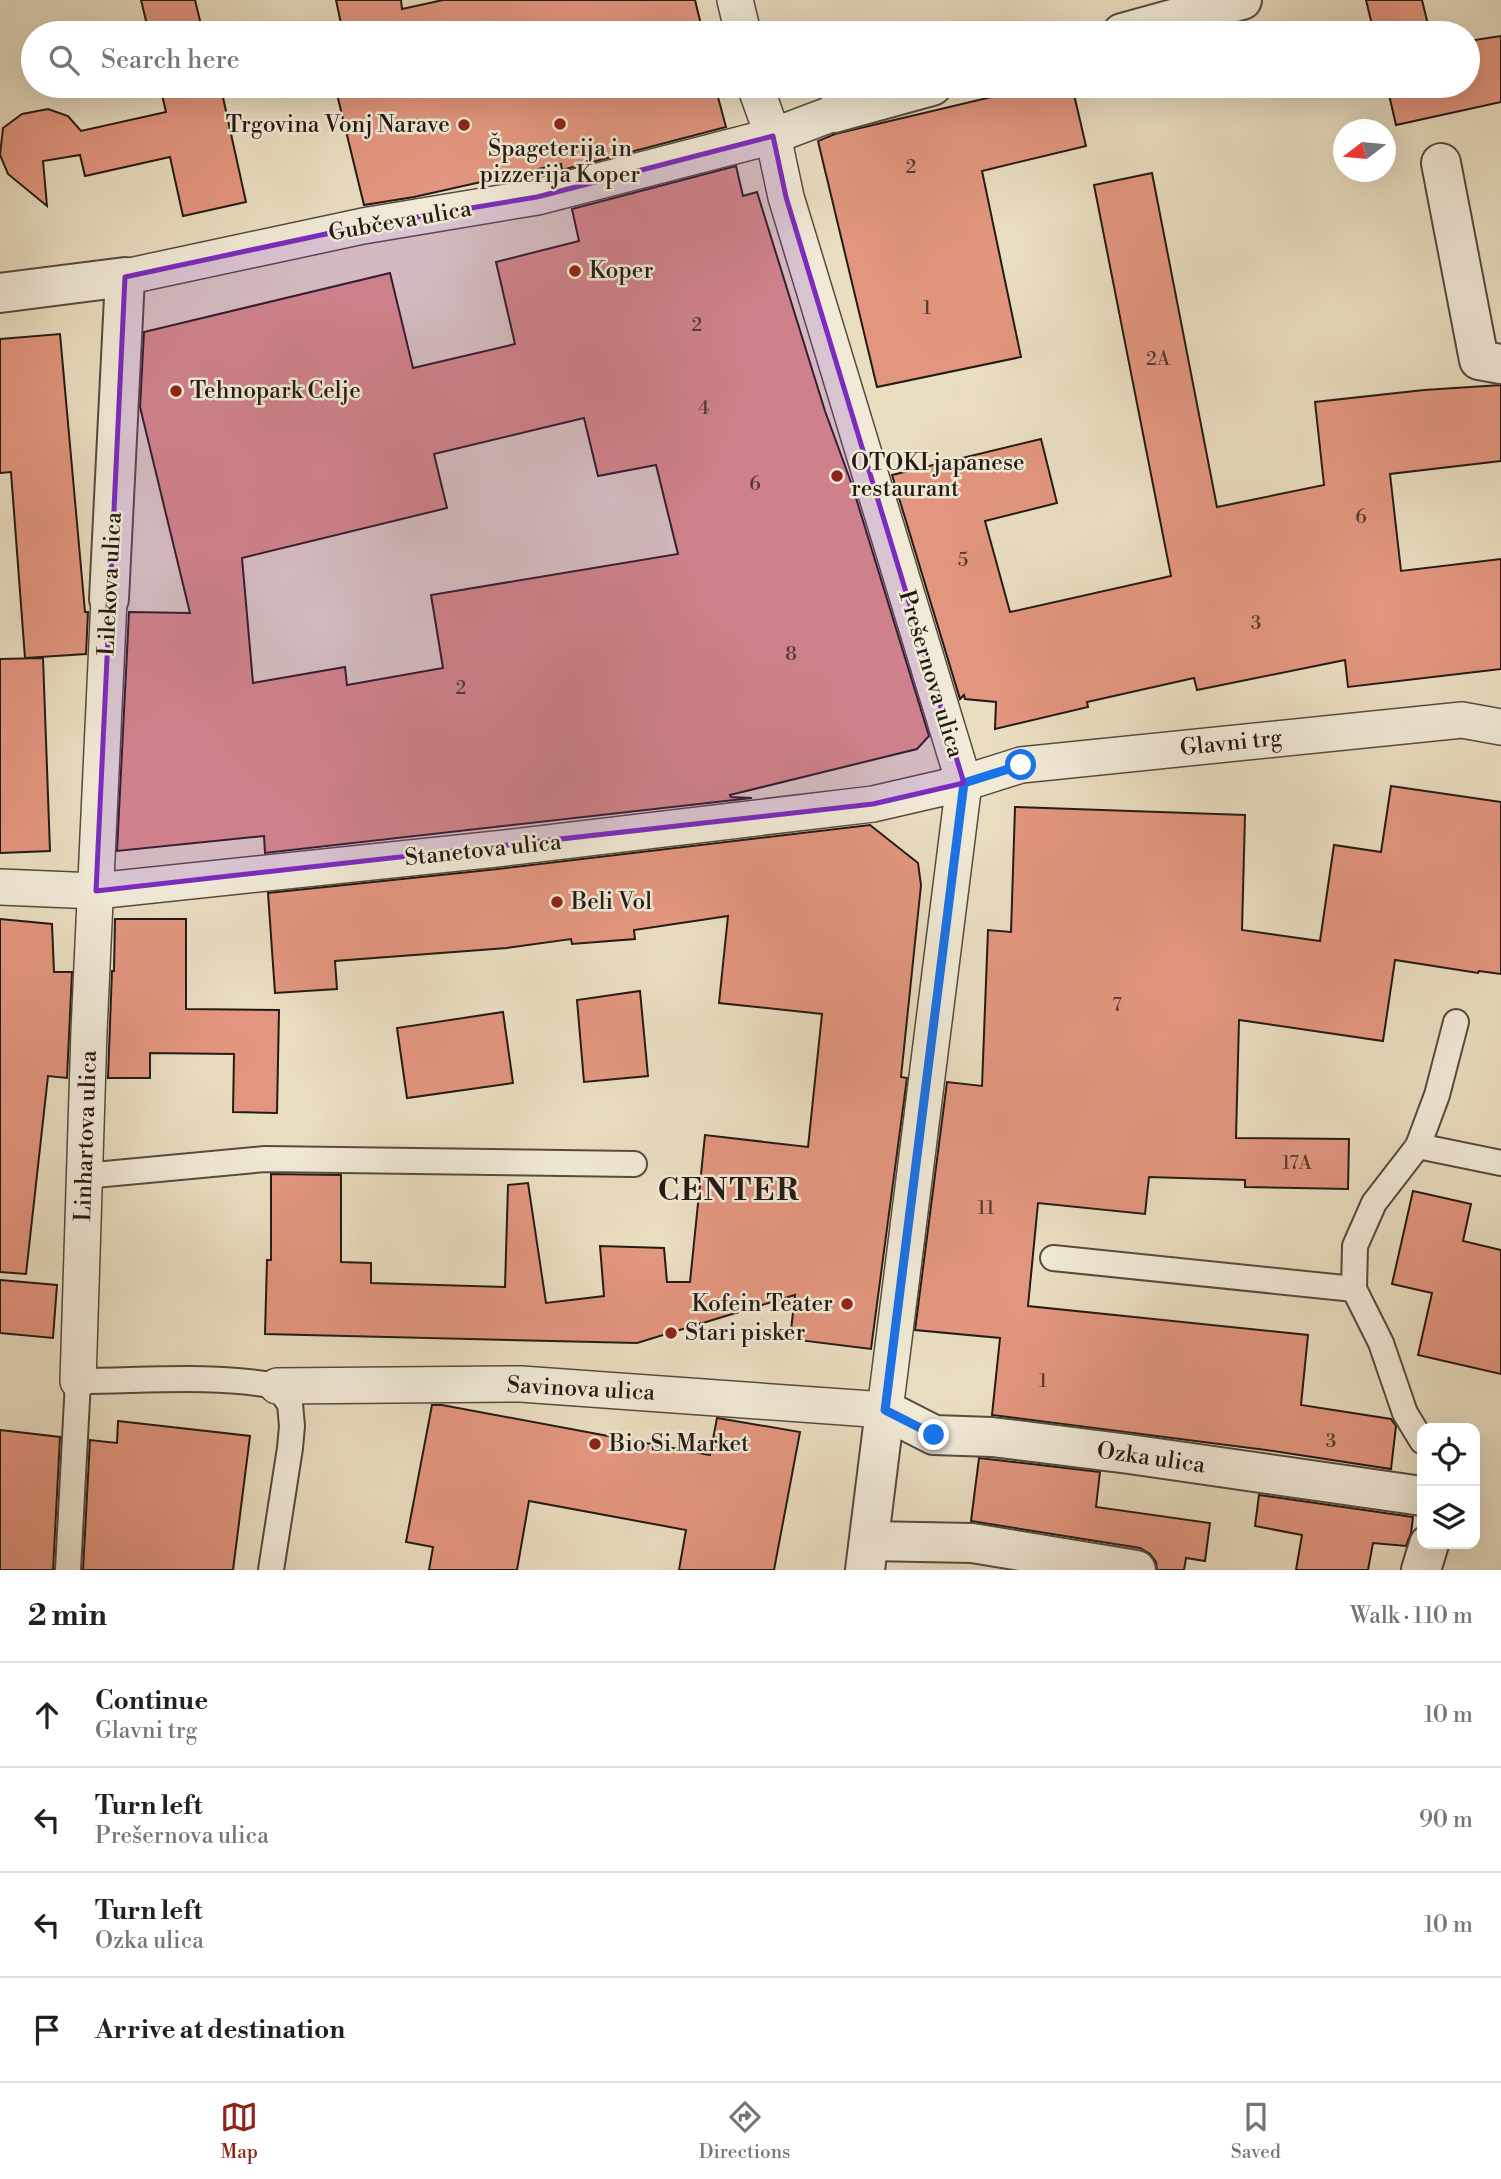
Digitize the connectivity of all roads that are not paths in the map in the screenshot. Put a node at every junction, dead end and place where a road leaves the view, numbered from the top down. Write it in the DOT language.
graph roads {
  1 [pos="734,0"];
  2 [pos="1242,0"];
  3 [pos="740,21"];
  4 [pos="1166,21"];
  5 [pos="759,98"];
  6 [pos="888,98"];
  7 [pos="834,113"];
  8 [pos="772,136"];
  9 [pos="1441,163"];
  10 [pos="125,277"];
  11 [pos="0,293"];
  12 [pos="1501,364"];
  13 [pos="109,599"];
  14 [pos="1501,727"];
  15 [pos="964,783"];
  16 [pos="0,887"];
  17 [pos="96,891"];
  18 [pos="1457,1022"];
  19 [pos="1418,1146"];
  20 [pos="1501,1163"];
  21 [pos="634,1164"];
  22 [pos="84,1177"];
  23 [pos="1053,1258"];
  24 [pos="1354,1289"];
  25 [pos="78,1381"];
  26 [pos="277,1386"];
  27 [pos="885,1410"];
  28 [pos="1417,1433"];
  29 [pos="1417,1495"];
  30 [pos="1427,1549"];
  31 [pos="867,1556"];
  32 [pos="68,1570"];
  33 [pos="271,1570"];
  34 [pos="1136,1570"];
  35 [pos="1421,1570"];
  1 -- 3 [label="street"];
  2 -- 4 [label="street"];
  5 -- 8 [label="street, Prešernova ulica"];
  6 -- 7 [label="street"];
  7 -- 8 [label="street, Gubčeva ulica"];
  8 -- 10 [label="street, Gubčeva ulica"];
  8 -- 15 [label="street, Prešernova ulica"];
  9 -- 12 [label="street"];
  10 -- 11 [label="street, Gubčeva ulica"];
  10 -- 13 [label="street, Lilekova ulica"];
  13 -- 17 [label="street, Lilekova ulica"];
  14 -- 15 [label="street, Glavni trg"];
  15 -- 17 [label="street, Stanetova ulica"];
  15 -- 27 [label="street, Prešernova ulica"];
  16 -- 17 [label="street, Stanetova ulica"];
  17 -- 22 [label="street, Linhartova ulica"];
  18 -- 19 [label="lane"];
  19 -- 20 [label="lane"];
  19 -- 24 [label="lane"];
  21 -- 22 [label="lane"];
  22 -- 25 [label="street, Linhartova ulica"];
  23 -- 24 [label="lane"];
  24 -- 28 [label="lane"];
  25 -- 26 [label="lane"];
  25 -- 32 [label="lane, Linhartova ulica"];
  26 -- 27 [label="street, Savinova ulica"];
  26 -- 33 [label="lane"];
  27 -- 29 [label="street, Ozka ulica"];
  27 -- 31 [label="street, Prešernova ulica"];
  30 -- 35 [label="street"];
  31 -- 34 [label="street"];
}
